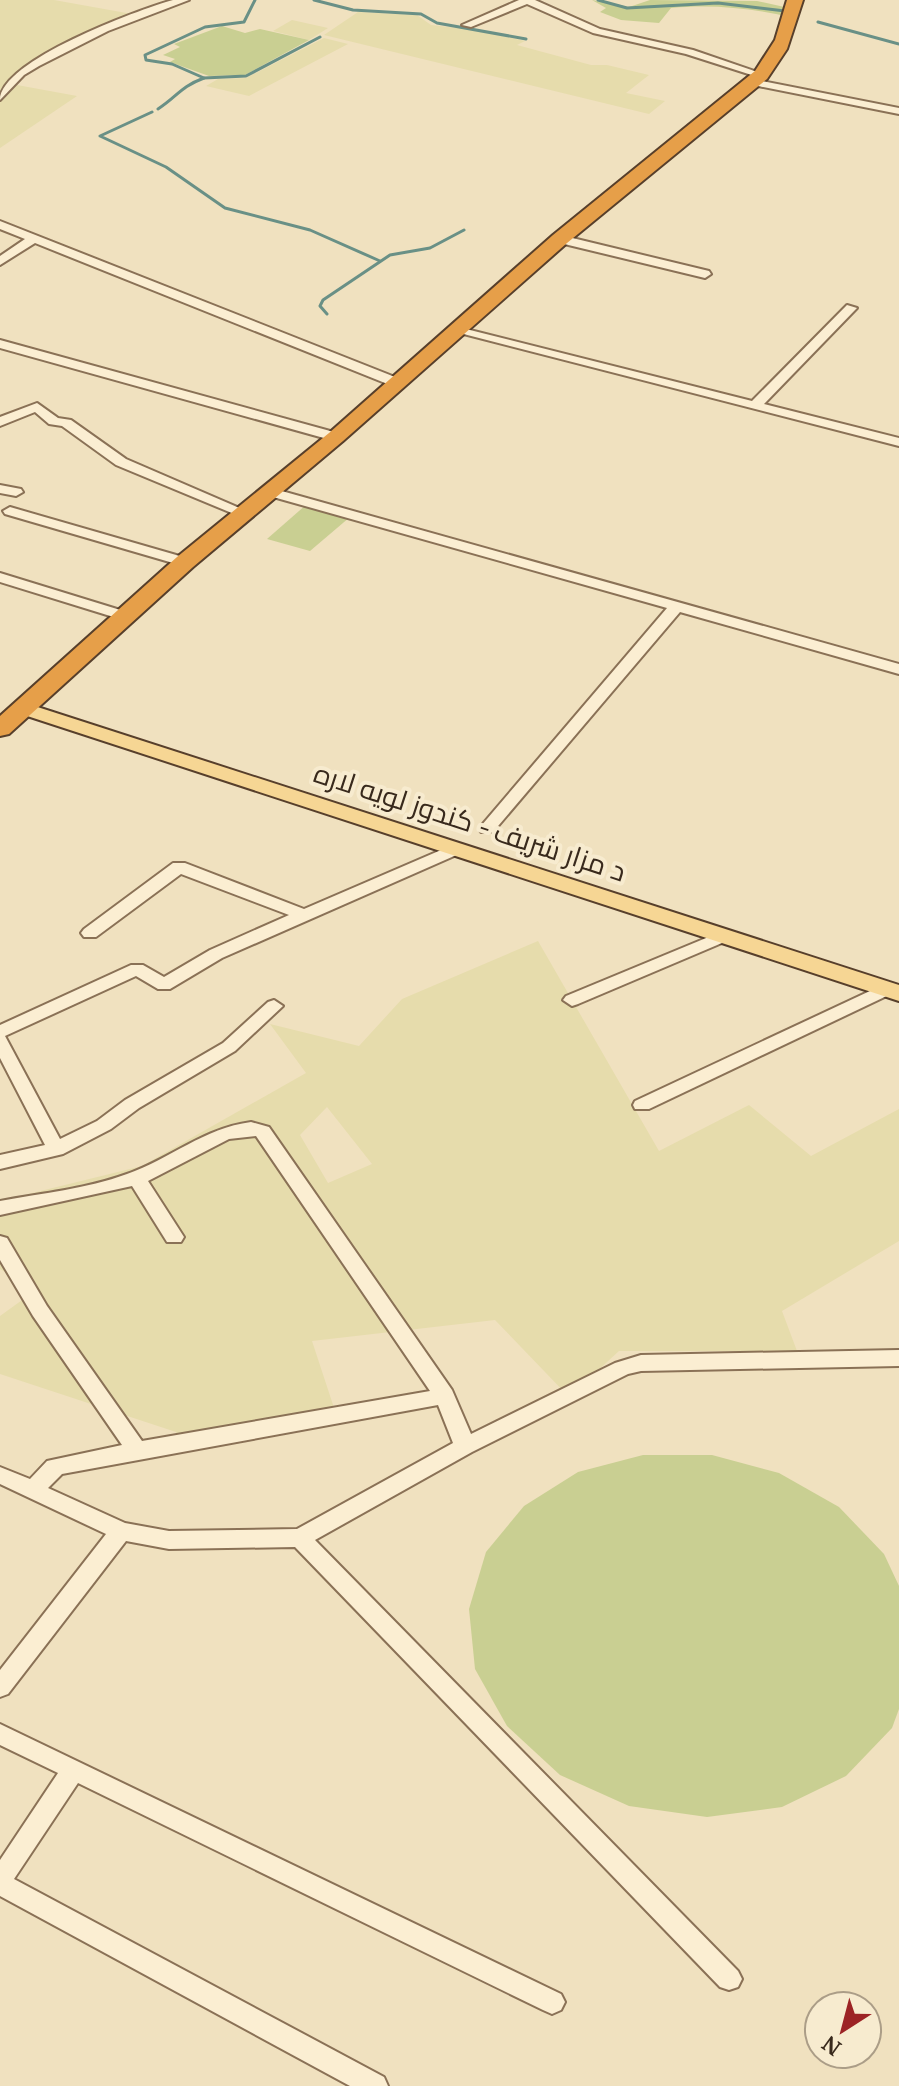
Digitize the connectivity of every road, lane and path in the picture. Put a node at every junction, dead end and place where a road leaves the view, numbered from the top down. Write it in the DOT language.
graph roads {
  1 [pos="184,0"];
  2 [pos="528,0"];
  3 [pos="795,0"];
  4 [pos="467,25"];
  5 [pos="757,78"];
  6 [pos="0,97"];
  7 [pos="899,111"];
  8 [pos="0,225"];
  9 [pos="35,238"];
  10 [pos="560,239"];
  11 [pos="0,261"];
  12 [pos="705,274"];
  13 [pos="851,308"];
  14 [pos="454,330"];
  15 [pos="0,344"];
  16 [pos="395,382"];
  17 [pos="755,406"];
  18 [pos="0,422"];
  19 [pos="336,437"];
  20 [pos="899,442"];
  21 [pos="0,489"];
  22 [pos="16,492"];
  23 [pos="271,492"];
  24 [pos="10,511"];
  25 [pos="244,513"];
  26 [pos="185,562"];
  27 [pos="0,577"];
  28 [pos="677,606"];
  29 [pos="125,616"];
  30 [pos="899,669"];
  31 [pos="22,708"];
  32 [pos="0,729"];
  33 [pos="487,829"];
  34 [pos="455,849"];
  35 [pos="307,916"];
  36 [pos="90,933"];
  37 [pos="723,936"];
  38 [pos="893,991"];
  39 [pos="572,1000"];
  40 [pos="274,1006"];
  41 [pos="0,1032"];
  42 [pos="0,1041"];
  43 [pos="642,1105"];
  44 [pos="56,1149"];
  45 [pos="0,1162"];
  46 [pos="137,1179"];
  47 [pos="0,1208"];
  48 [pos="174,1237"];
  49 [pos="0,1243"];
  50 [pos="899,1358"];
  51 [pos="445,1396"];
  52 [pos="465,1446"];
  53 [pos="137,1450"];
  54 [pos="0,1475"];
  55 [pos="33,1490"];
  56 [pos="121,1531"];
  57 [pos="300,1538"];
  58 [pos="0,1687"];
  59 [pos="0,1734"];
  60 [pos="74,1769"];
  61 [pos="0,1882"];
  62 [pos="729,1979"];
  63 [pos="552,2002"];
  64 [pos="375,2086"];
  1 -- 6 [label="street"];
  2 -- 4 [label="street"];
  2 -- 5 [label="street"];
  3 -- 5 [label="highway"];
  5 -- 7 [label="street"];
  5 -- 10 [label="highway"];
  8 -- 9 [label="street"];
  9 -- 11 [label="street"];
  9 -- 16 [label="street"];
  10 -- 12 [label="street"];
  10 -- 14 [label="highway"];
  13 -- 17 [label="street"];
  14 -- 16 [label="highway"];
  14 -- 17 [label="street"];
  15 -- 19 [label="street"];
  16 -- 19 [label="highway"];
  17 -- 20 [label="street"];
  18 -- 25 [label="street"];
  19 -- 23 [label="highway"];
  21 -- 22 [label="street"];
  23 -- 25 [label="highway"];
  23 -- 28 [label="street"];
  24 -- 26 [label="street"];
  25 -- 26 [label="highway"];
  26 -- 29 [label="highway"];
  27 -- 29 [label="street"];
  28 -- 30 [label="street"];
  28 -- 33 [label="street"];
  29 -- 31 [label="highway"];
  31 -- 32 [label="highway"];
  31 -- 34 [label="main road, د مزار شریف - کندوز لویه لاره"];
  34 -- 35 [label="street"];
  34 -- 37 [label="main road, د مزار شریف - کندوز لویه لاره"];
  35 -- 36 [label="street"];
  35 -- 41 [label="street"];
  37 -- 38 [label="main road, د مزار شریف - کندوز لویه لاره"];
  37 -- 39 [label="street"];
  38 -- 43 [label="street"];
  40 -- 44 [label="street"];
  42 -- 44 [label="street"];
  44 -- 45 [label="street"];
  46 -- 47 [label="street"];
  46 -- 48 [label="street"];
  46 -- 51 [label="street"];
  49 -- 53 [label="street"];
  50 -- 52 [label="street"];
  51 -- 52 [label="street"];
  51 -- 53 [label="street"];
  52 -- 57 [label="street"];
  53 -- 55 [label="street"];
  54 -- 55 [label="street"];
  55 -- 56 [label="street"];
  56 -- 57 [label="street"];
  56 -- 58 [label="street"];
  57 -- 62 [label="street"];
  59 -- 60 [label="street"];
  60 -- 61 [label="street"];
  60 -- 63 [label="street"];
  61 -- 64 [label="street"];
}
